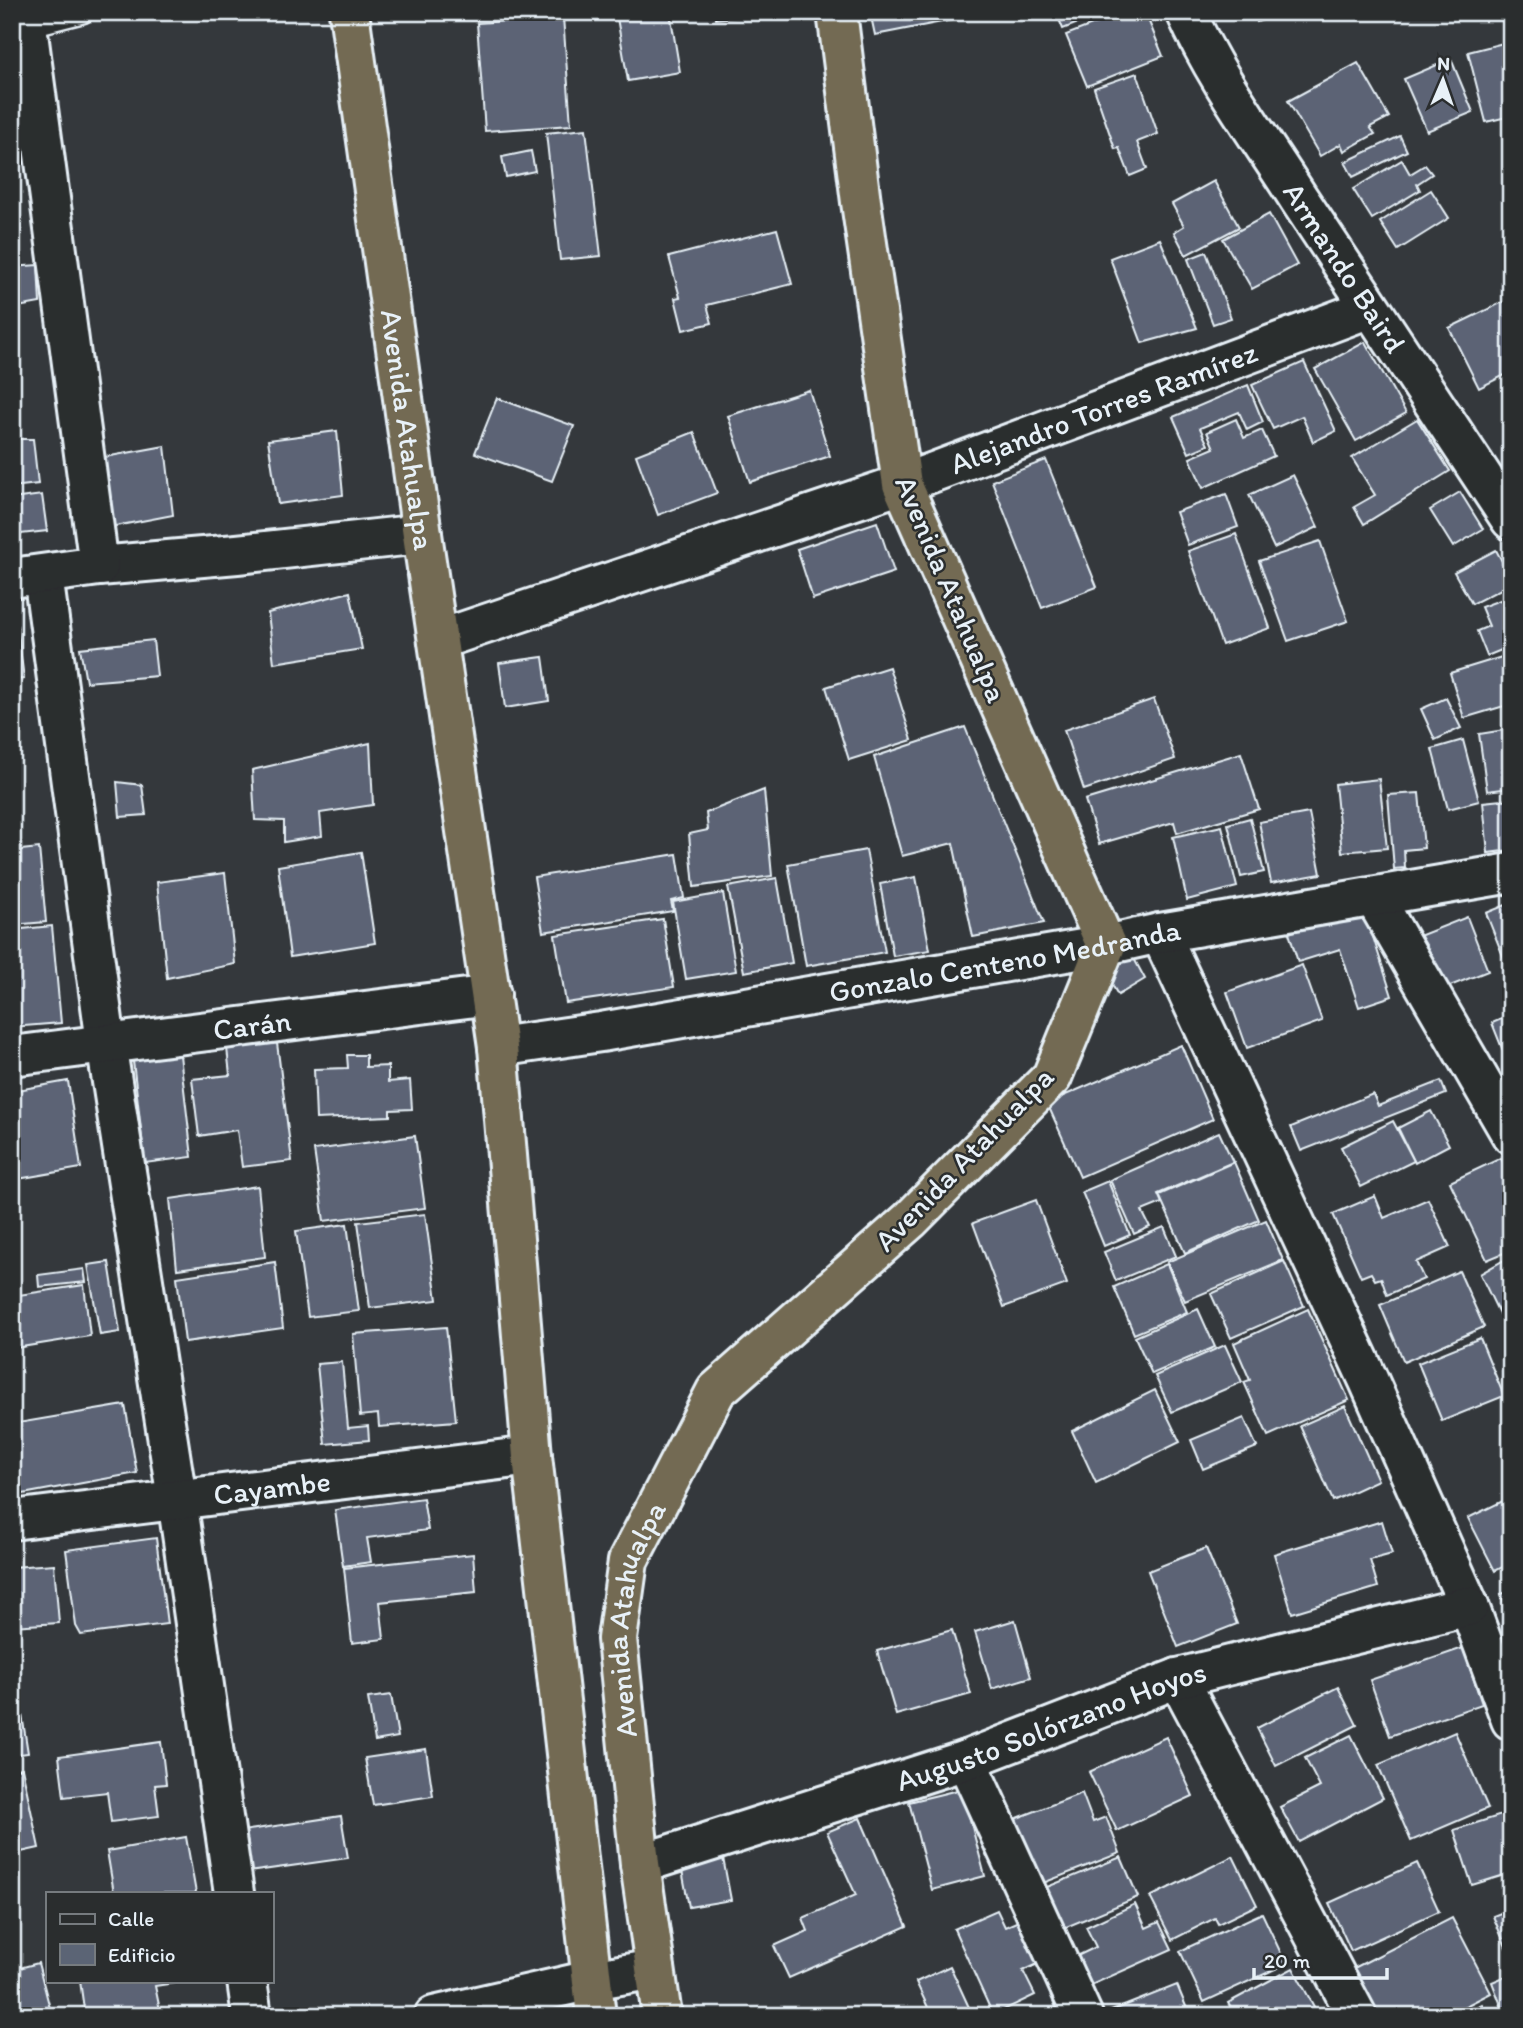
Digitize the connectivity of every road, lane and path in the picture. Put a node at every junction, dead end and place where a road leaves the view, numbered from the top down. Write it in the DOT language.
graph roads {
  1 [pos="82,12"];
  2 [pos="349,12"];
  3 [pos="837,12"];
  4 [pos="1186,12"];
  5 [pos="27,26"];
  6 [pos="1370,308"];
  7 [pos="902,484"];
  8 [pos="1511,520"];
  9 [pos="422,534"];
  10 [pos="99,566"];
  11 [pos="27,577"];
  12 [pos="438,640"];
  13 [pos="1511,873"];
  14 [pos="1374,897"];
  15 [pos="1160,933"];
  16 [pos="1106,945"];
  17 [pos="491,995"];
  18 [pos="106,1043"];
  19 [pos="498,1047"];
  20 [pos="12,1056"];
  21 [pos="1511,1134"];
  22 [pos="533,1456"];
  23 [pos="177,1499"];
  24 [pos="12,1520"];
  25 [pos="1469,1606"];
  26 [pos="1178,1678"];
  27 [pos="1511,1720"];
  28 [pos="966,1760"];
  29 [pos="640,1864"];
  30 [pos="234,1892"];
  31 [pos="655,1969"];
  32 [pos="247,1982"];
  33 [pos="594,1998"];
  34 [pos="252,2016"];
  35 [pos="434,2016"];
  36 [pos="662,2016"];
  37 [pos="1083,2016"];
  38 [pos="1357,2016"];
  1 -- 5 [label="lane"];
  2 -- 9 [label="highway, Avenida Atahualpa"];
  3 -- 7 [label="highway, Avenida Atahualpa"];
  4 -- 6 [label="street, Armando Baird"];
  5 -- 10 [label="street"];
  6 -- 7 [label="street, Alejandro Torres Ramírez"];
  6 -- 8 [label="street, Armando Baird"];
  7 -- 12 [label="street, Alejandro Torres Ramírez"];
  7 -- 16 [label="highway, Avenida Atahualpa"];
  9 -- 10 [label="street"];
  9 -- 12 [label="highway, Avenida Atahualpa"];
  10 -- 11 [label="street"];
  11 -- 18 [label="street"];
  12 -- 17 [label="highway, Avenida Atahualpa"];
  13 -- 14 [label="street, Gonzalo Centeno Medranda"];
  14 -- 15 [label="street, Gonzalo Centeno Medranda"];
  14 -- 21 [label="street"];
  15 -- 16 [label="street, Gonzalo Centeno Medranda"];
  15 -- 25 [label="street"];
  16 -- 19 [label="street, Gonzalo Centeno Medranda"];
  16 -- 29 [label="highway, Avenida Atahualpa"];
  17 -- 18 [label="street, Carán"];
  17 -- 19 [label="highway, Avenida Atahualpa"];
  18 -- 20 [label="street, Carán"];
  18 -- 23 [label="street"];
  19 -- 22 [label="highway, Avenida Atahualpa"];
  22 -- 23 [label="street, Cayambe"];
  22 -- 33 [label="highway, Avenida Atahualpa"];
  23 -- 24 [label="street, Cayambe"];
  23 -- 30 [label="street"];
  25 -- 26 [label="street, Augusto Solórzano Hoyos"];
  25 -- 27 [label="street"];
  26 -- 28 [label="street, Augusto Solórzano Hoyos"];
  26 -- 38 [label="street"];
  28 -- 29 [label="street, Augusto Solórzano Hoyos"];
  28 -- 37 [label="street"];
  29 -- 31 [label="highway, Avenida Atahualpa"];
  31 -- 33 [label="street"];
  31 -- 36 [label="highway, Avenida Atahualpa"];
  32 -- 34 [label="street"];
  33 -- 35 [label="street"];
}
